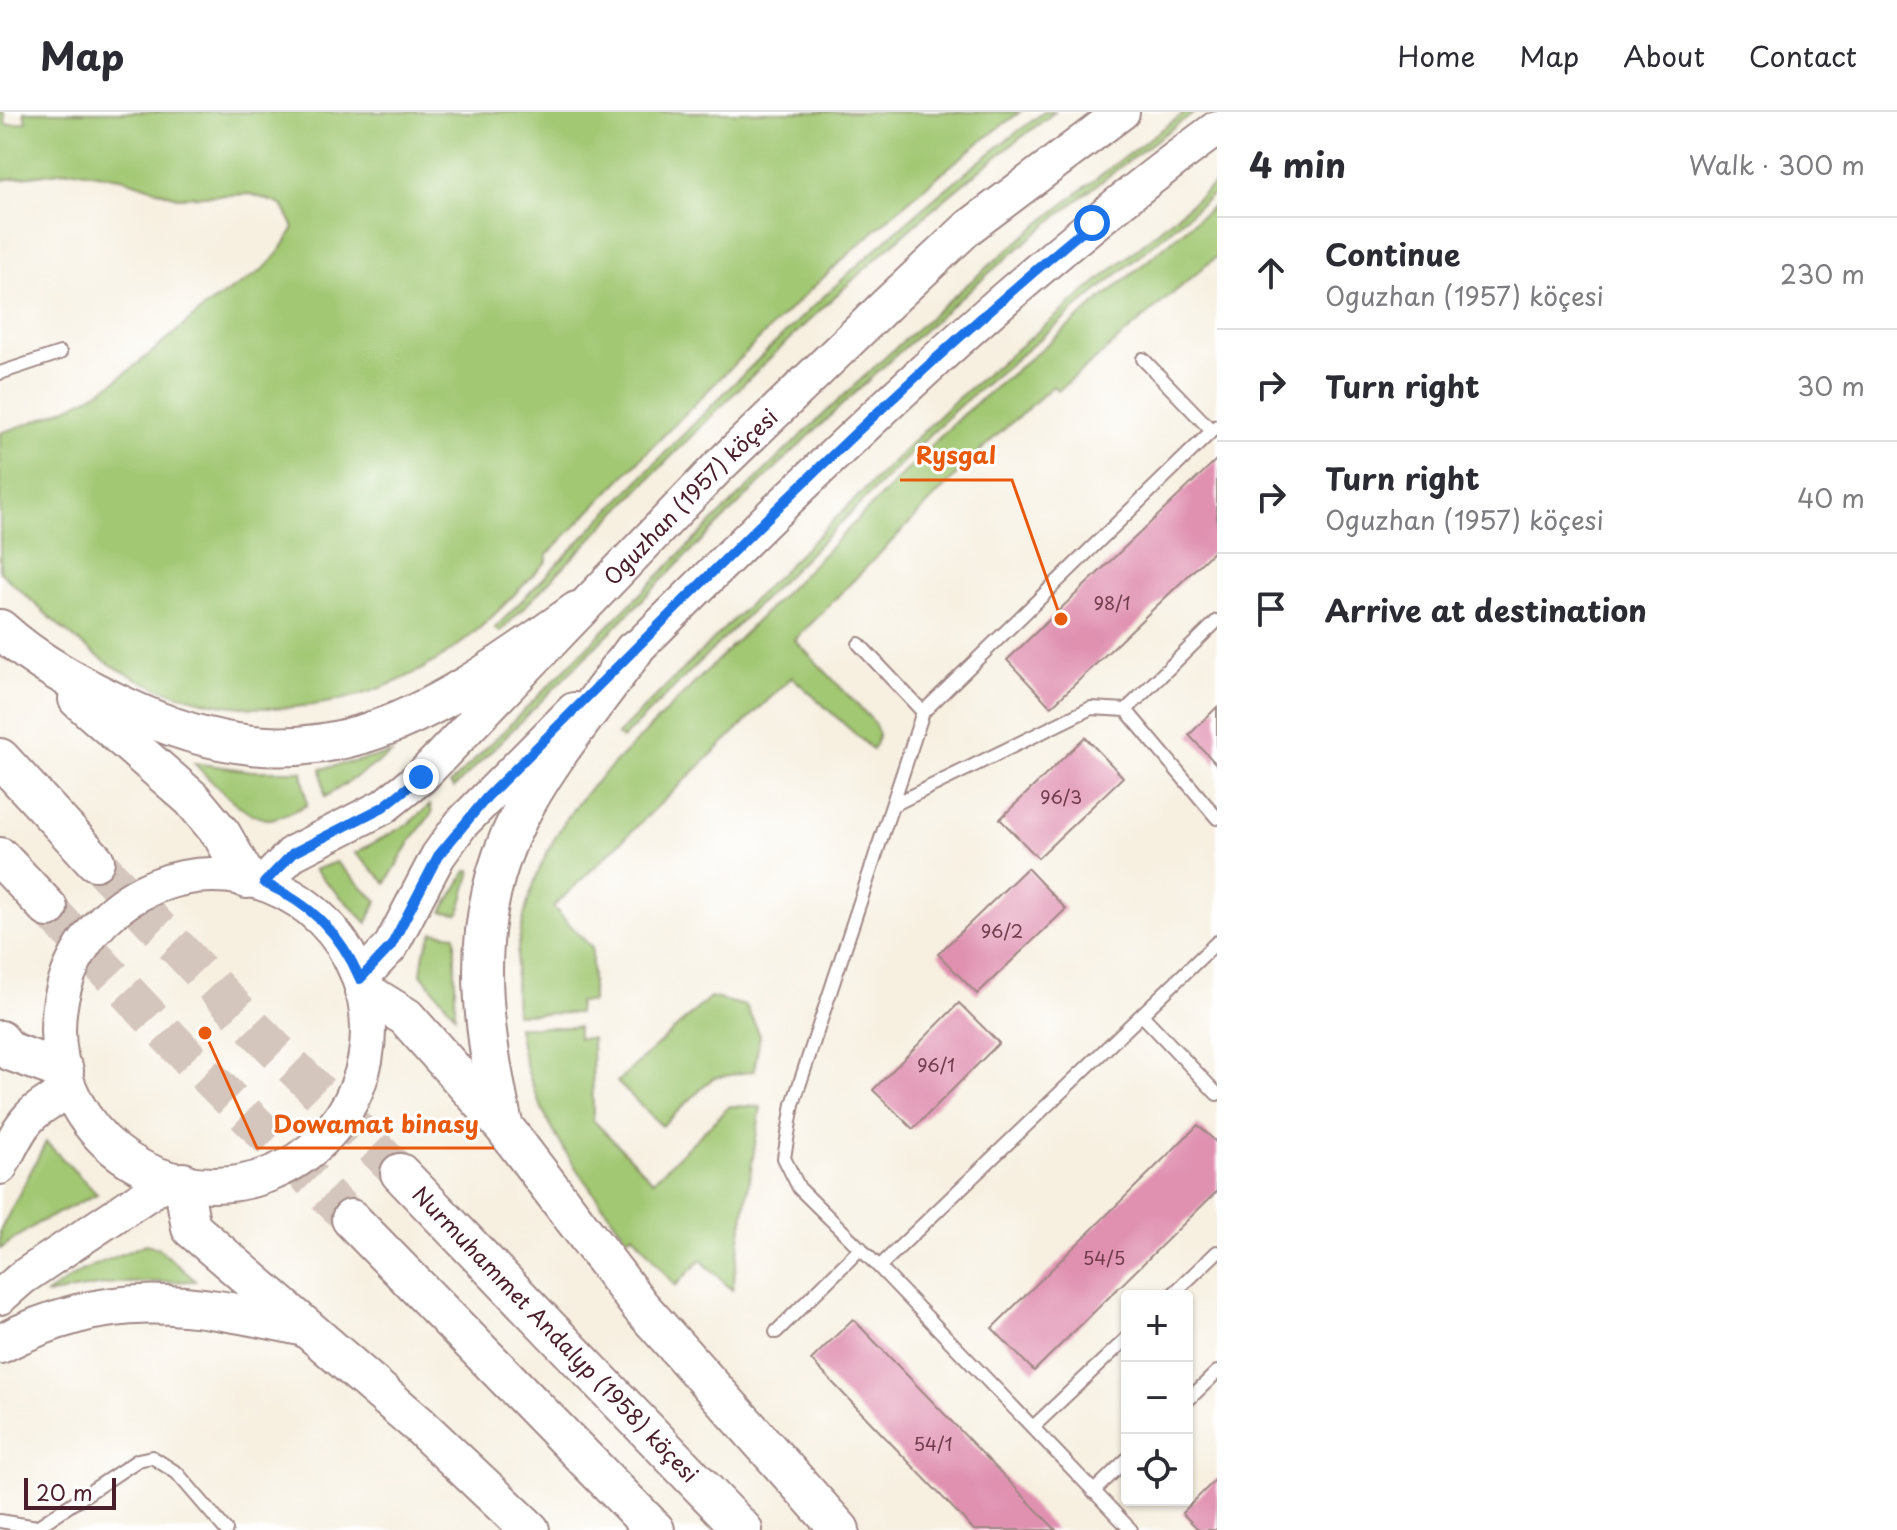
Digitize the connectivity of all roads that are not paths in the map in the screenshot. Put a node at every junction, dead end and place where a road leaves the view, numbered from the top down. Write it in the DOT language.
graph roads {
  1 [pos="1122,112"];
  2 [pos="1217,128"];
  3 [pos="60,353"];
  4 [pos="1143,359"];
  5 [pos="0,373"];
  6 [pos="1214,429"];
  7 [pos="577,611"];
  8 [pos="1217,621"];
  9 [pos="14,641"];
  10 [pos="859,644"];
  11 [pos="634,650"];
  12 [pos="1126,710"];
  13 [pos="923,712"];
  14 [pos="0,758"];
  15 [pos="895,804"];
  16 [pos="1217,818"];
  17 [pos="0,857"];
  18 [pos="95,861"];
  19 [pos="256,881"];
  20 [pos="48,908"];
  21 [pos="1217,942"];
  22 [pos="362,985"];
  23 [pos="1142,1015"];
  24 [pos="0,1040"];
  25 [pos="67,1081"];
  26 [pos="1217,1094"];
  27 [pos="504,1127"];
  28 [pos="0,1167"];
  29 [pos="400,1173"];
  30 [pos="177,1181"];
  31 [pos="351,1219"];
  32 [pos="861,1248"];
  33 [pos="1217,1252"];
  34 [pos="879,1267"];
  35 [pos="1177,1290"];
  36 [pos="0,1297"];
  37 [pos="307,1328"];
  38 [pos="776,1332"];
  39 [pos="0,1344"];
  40 [pos="1121,1344"];
  41 [pos="1217,1372"];
  42 [pos="1193,1395"];
  43 [pos="1033,1427"];
  44 [pos="1121,1465"];
  45 [pos="1093,1492"];
  46 [pos="0,1521"];
  47 [pos="226,1530"];
  48 [pos="530,1530"];
  49 [pos="655,1530"];
  50 [pos="743,1530"];
  51 [pos="840,1530"];
  52 [pos="1131,1530"];
  1 -- 7 [label="main road, Oguzhan (1957) köçesi"];
  2 -- 11 [label="main road"];
  3 -- 5 [label="lane"];
  4 -- 6 [label="lane"];
  6 -- 13 [label="lane"];
  7 -- 9 [label="main road"];
  7 -- 19 [label="main road, Oguzhan (1957) köçesi"];
  8 -- 12 [label="lane"];
  9 -- 19 [label="main road"];
  10 -- 13 [label="lane"];
  11 -- 22 [label="main road"];
  11 -- 27 [label="main road"];
  12 -- 15 [label="lane"];
  12 -- 16 [label="lane"];
  13 -- 15 [label="lane"];
  14 -- 18 [label="main road"];
  15 -- 32 [label="lane"];
  17 -- 20 [label="main road"];
  19 -- 22 [label="main road"];
  19 -- 25 [label="main road"];
  21 -- 23 [label="lane"];
  22 -- 27 [label="main road"];
  22 -- 30 [label="main road"];
  23 -- 26 [label="lane"];
  23 -- 34 [label="lane"];
  24 -- 25 [label="main road"];
  25 -- 28 [label="main road"];
  25 -- 30 [label="main road"];
  27 -- 51 [label="main road"];
  29 -- 50 [label="main road, Nurmuhammet Andalyp (1958) köçesi"];
  30 -- 36 [label="main road"];
  30 -- 37 [label="main road"];
  31 -- 49 [label="main road"];
  32 -- 34 [label="lane"];
  32 -- 38 [label="lane"];
  33 -- 35 [label="lane"];
  34 -- 43 [label="lane"];
  37 -- 39 [label="main road"];
  37 -- 48 [label="main road"];
  40 -- 43 [label="lane"];
  41 -- 42 [label="lane"];
  43 -- 45 [label="lane"];
  44 -- 45 [label="lane"];
  45 -- 52 [label="lane"];
  46 -- 47 [label="lane"];
}
